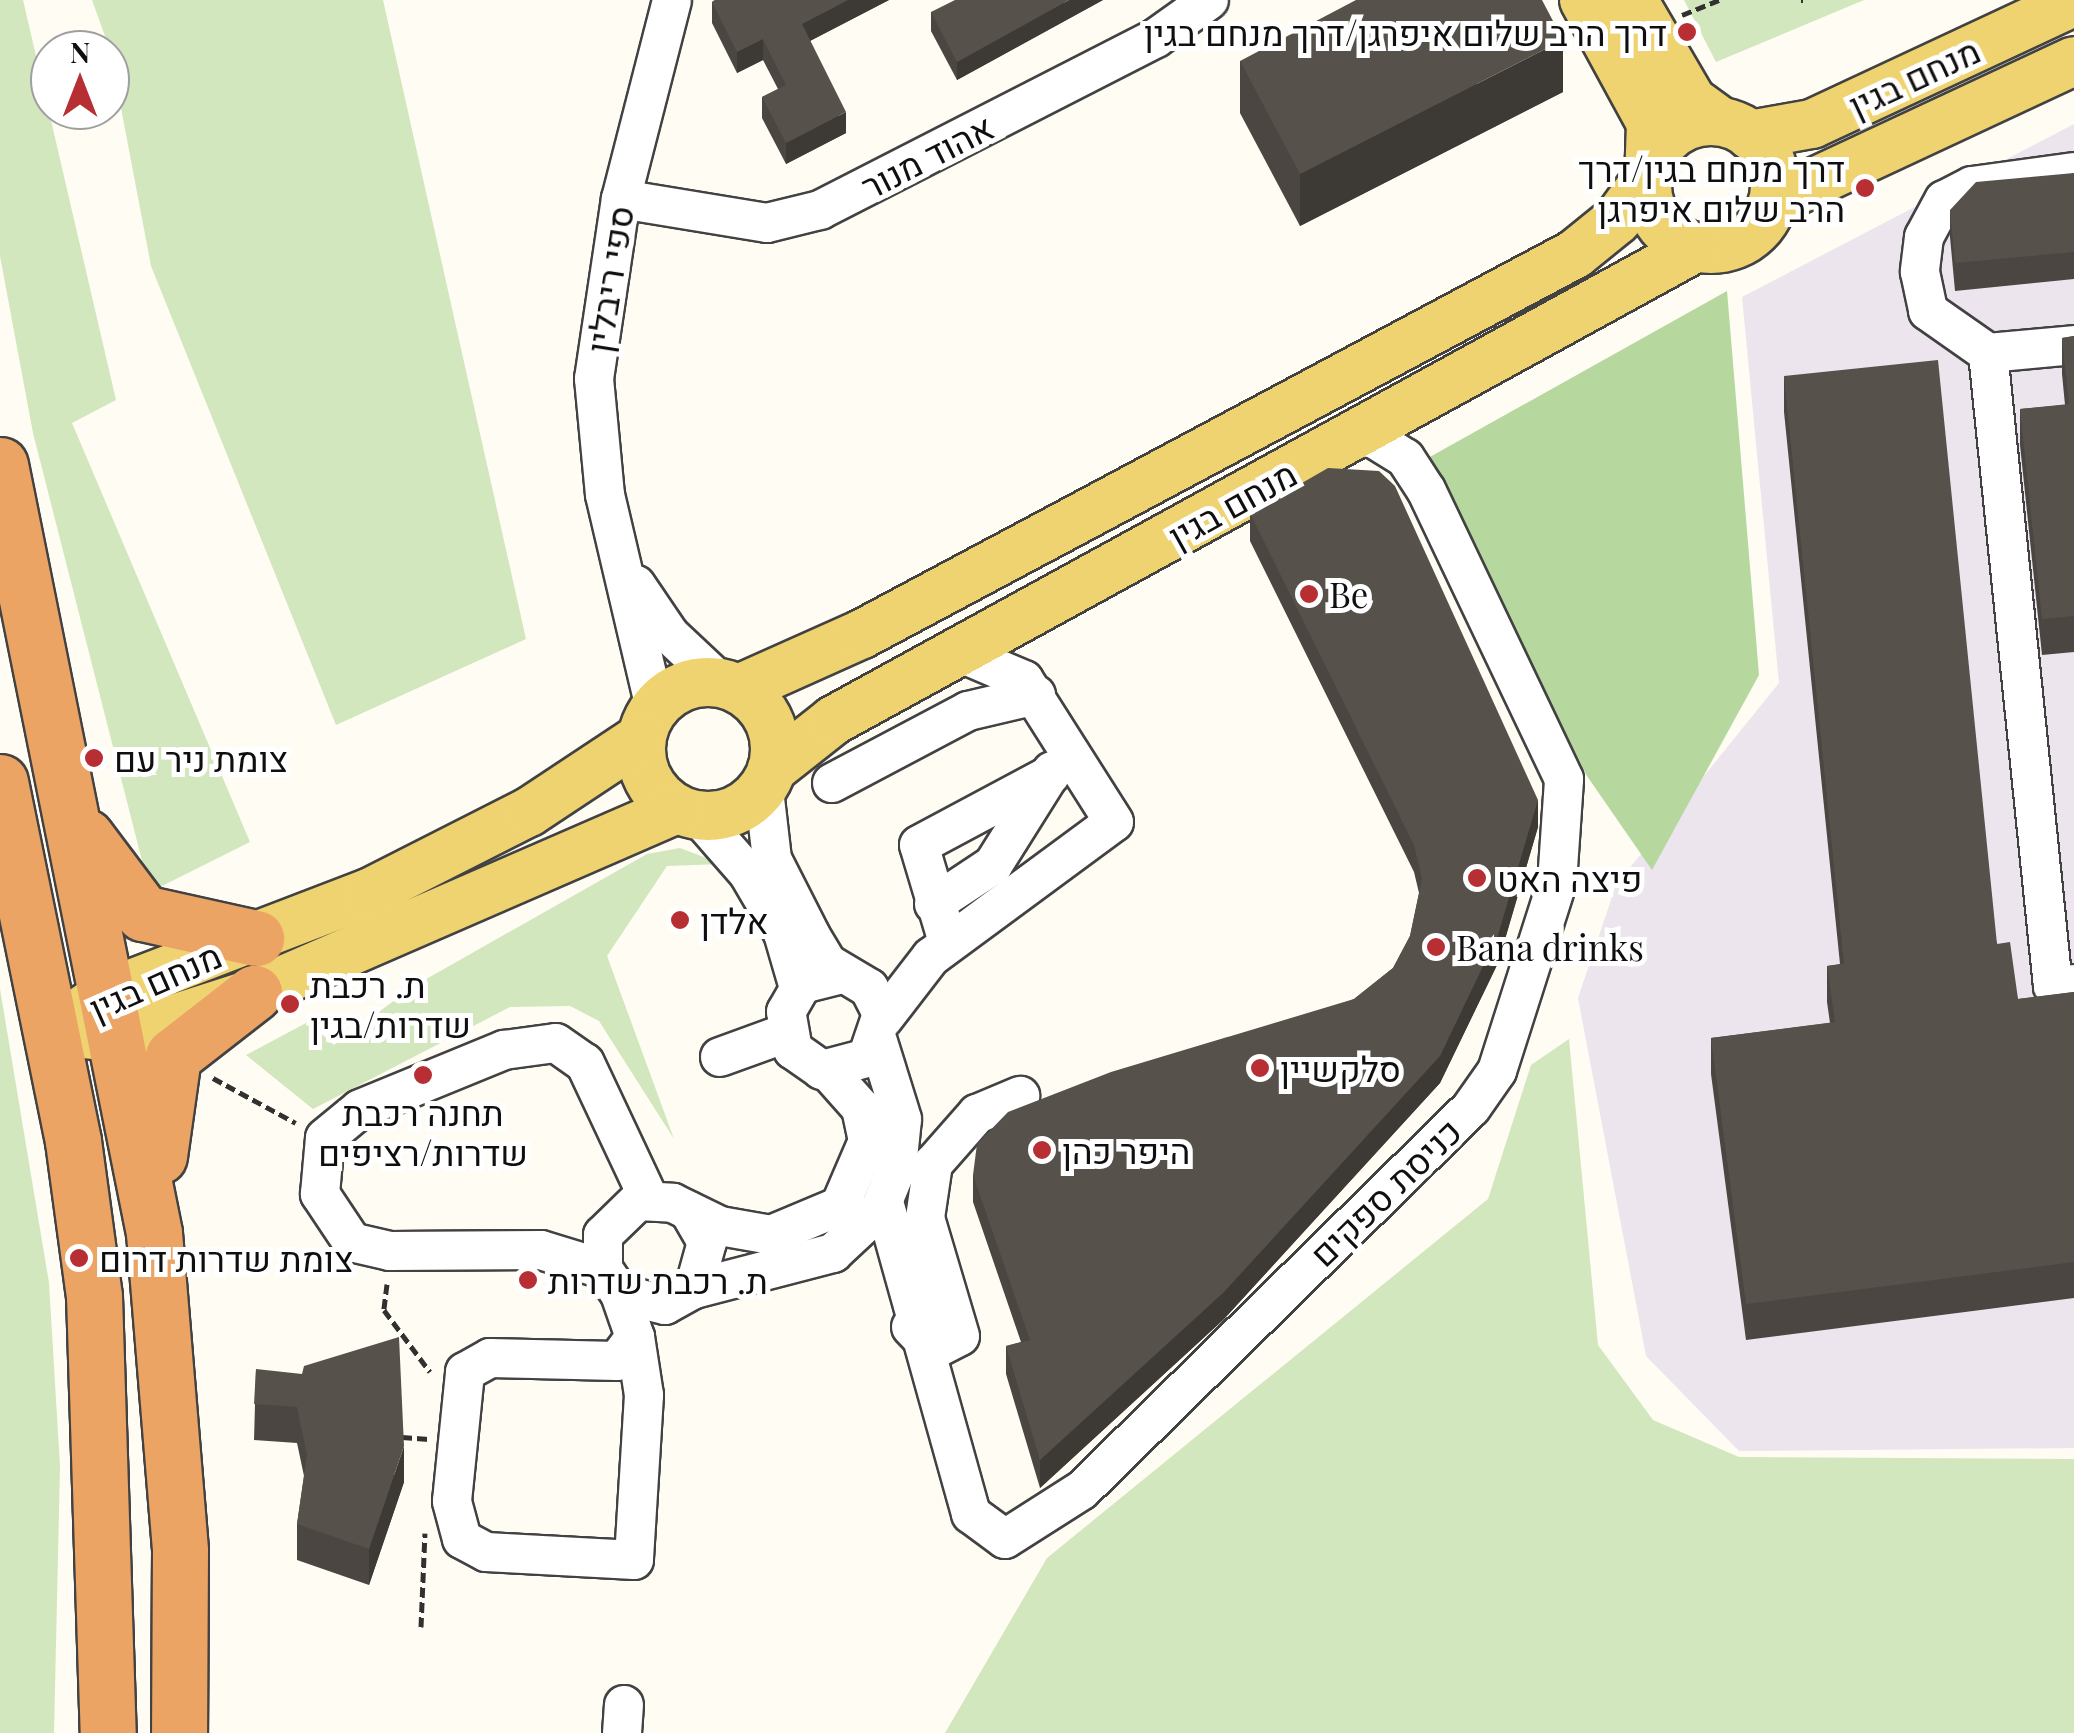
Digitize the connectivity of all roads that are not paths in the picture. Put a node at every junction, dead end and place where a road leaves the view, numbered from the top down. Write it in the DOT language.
graph roads {
  1 [pos="672,0"];
  2 [pos="1209,0"];
  3 [pos="1584,0"];
  4 [pos="1633,0"];
  5 [pos="2074,2"];
  6 [pos="2074,62"];
  7 [pos="1735,128"];
  8 [pos="1648,170"];
  9 [pos="2074,172"];
  10 [pos="620,199"];
  11 [pos="1774,201"];
  12 [pos="1697,247"];
  13 [pos="2074,345"];
  14 [pos="1988,353"];
  15 [pos="1351,439"];
  16 [pos="0,465"];
  17 [pos="3,524"];
  18 [pos="622,562"];
  19 [pos="1070,594"];
  20 [pos="958,652"];
  21 [pos="730,687"];
  22 [pos="1036,695"];
  23 [pos="648,723"];
  24 [pos="1058,759"];
  25 [pos="768,779"];
  26 [pos="0,782"];
  27 [pos="832,784"];
  28 [pos="71,812"];
  29 [pos="688,813"];
  30 [pos="934,904"];
  31 [pos="256,938"];
  32 [pos="939,950"];
  33 [pos="851,977"];
  34 [pos="2074,984"];
  35 [pos="799,988"];
  36 [pos="254,994"];
  37 [pos="113,1015"];
  38 [pos="881,1030"];
  39 [pos="52,1031"];
  40 [pos="786,1033"];
  41 [pos="720,1057"];
  42 [pos="828,1071"];
  43 [pos="1020,1096"];
  44 [pos="649,1199"];
  45 [pos="884,1202"];
  46 [pos="689,1212"];
  47 [pos="154,1234"];
  48 [pos="611,1282"];
  49 [pos="684,1295"];
  50 [pos="912,1327"];
  51 [pos="634,1337"];
  52 [pos="644,1395"];
  53 [pos="108,1733"];
  54 [pos="179,1733"];
  1 -- 10 [label="street, ספי ריבלין"];
  2 -- 10 [label="street, אהוד מנור"];
  3 -- 8 [label="main road"];
  4 -- 7 [label="main road"];
  5 -- 7 [label="main road, מנחם בגין"];
  6 -- 11 [label="main road, מנחם בגין"];
  7 -- 8 [label="main road"];
  7 -- 11 [label="main road"];
  8 -- 12 [label="main road"];
  8 -- 21 [label="main road, מנחם בגין"];
  9 -- 14 [label="street"];
  10 -- 18 [label="street, ספי ריבלין"];
  11 -- 12 [label="main road"];
  12 -- 15 [label="main road, מנחם בגין"];
  13 -- 14 [label="street"];
  14 -- 34 [label="street"];
  15 -- 19 [label="main road, מנחם בגין"];
  15 -- 50 [label="street, כניסת ספקים"];
  16 -- 17 [label="highway"];
  17 -- 28 [label="highway"];
  18 -- 21 [label="street, ספי ריבלין"];
  18 -- 23 [label="street, ספי ריבלין"];
  19 -- 20 [label="main road, מנחם בגין"];
  19 -- 22 [label="street"];
  20 -- 22 [label="street"];
  20 -- 25 [label="main road, מנחם בגין"];
  21 -- 23 [label="main road"];
  21 -- 25 [label="main road"];
  22 -- 24 [label="street"];
  22 -- 27 [label="street"];
  23 -- 29 [label="main road"];
  23 -- 31 [label="main road, מנחם בגין"];
  24 -- 30 [label="street"];
  24 -- 30 [label="street"];
  24 -- 32 [label="street"];
  25 -- 29 [label="main road"];
  25 -- 33 [label="street"];
  26 -- 39 [label="highway"];
  28 -- 31 [label="highway"];
  28 -- 37 [label="highway"];
  29 -- 35 [label="street"];
  29 -- 36 [label="main road, מנחם בגין"];
  30 -- 32 [label="street"];
  31 -- 37 [label="main road, מנחם בגין"];
  32 -- 33 [label="street"];
  32 -- 38 [label="street"];
  33 -- 35 [label="street"];
  33 -- 38 [label="street"];
  35 -- 40 [label="street"];
  36 -- 37 [label="main road, מנחם בגין"];
  36 -- 47 [label="highway"];
  37 -- 39 [label="main road, מנחם בגין"];
  37 -- 47 [label="highway"];
  38 -- 42 [label="street"];
  38 -- 45 [label="street"];
  39 -- 53 [label="highway"];
  40 -- 41 [label="street"];
  40 -- 42 [label="street"];
  42 -- 46 [label="street"];
  43 -- 50 [label="street"];
  44 -- 46 [label="street"];
  44 -- 48 [label="street"];
  44 -- 48 [label="street"];
  45 -- 49 [label="street"];
  45 -- 50 [label="street, כניסת ספקים"];
  46 -- 49 [label="street"];
  47 -- 54 [label="highway"];
  48 -- 49 [label="street"];
  48 -- 51 [label="street"];
  49 -- 52 [label="street"];
  51 -- 52 [label="street"];
  51 -- 52 [label="street"];
}
